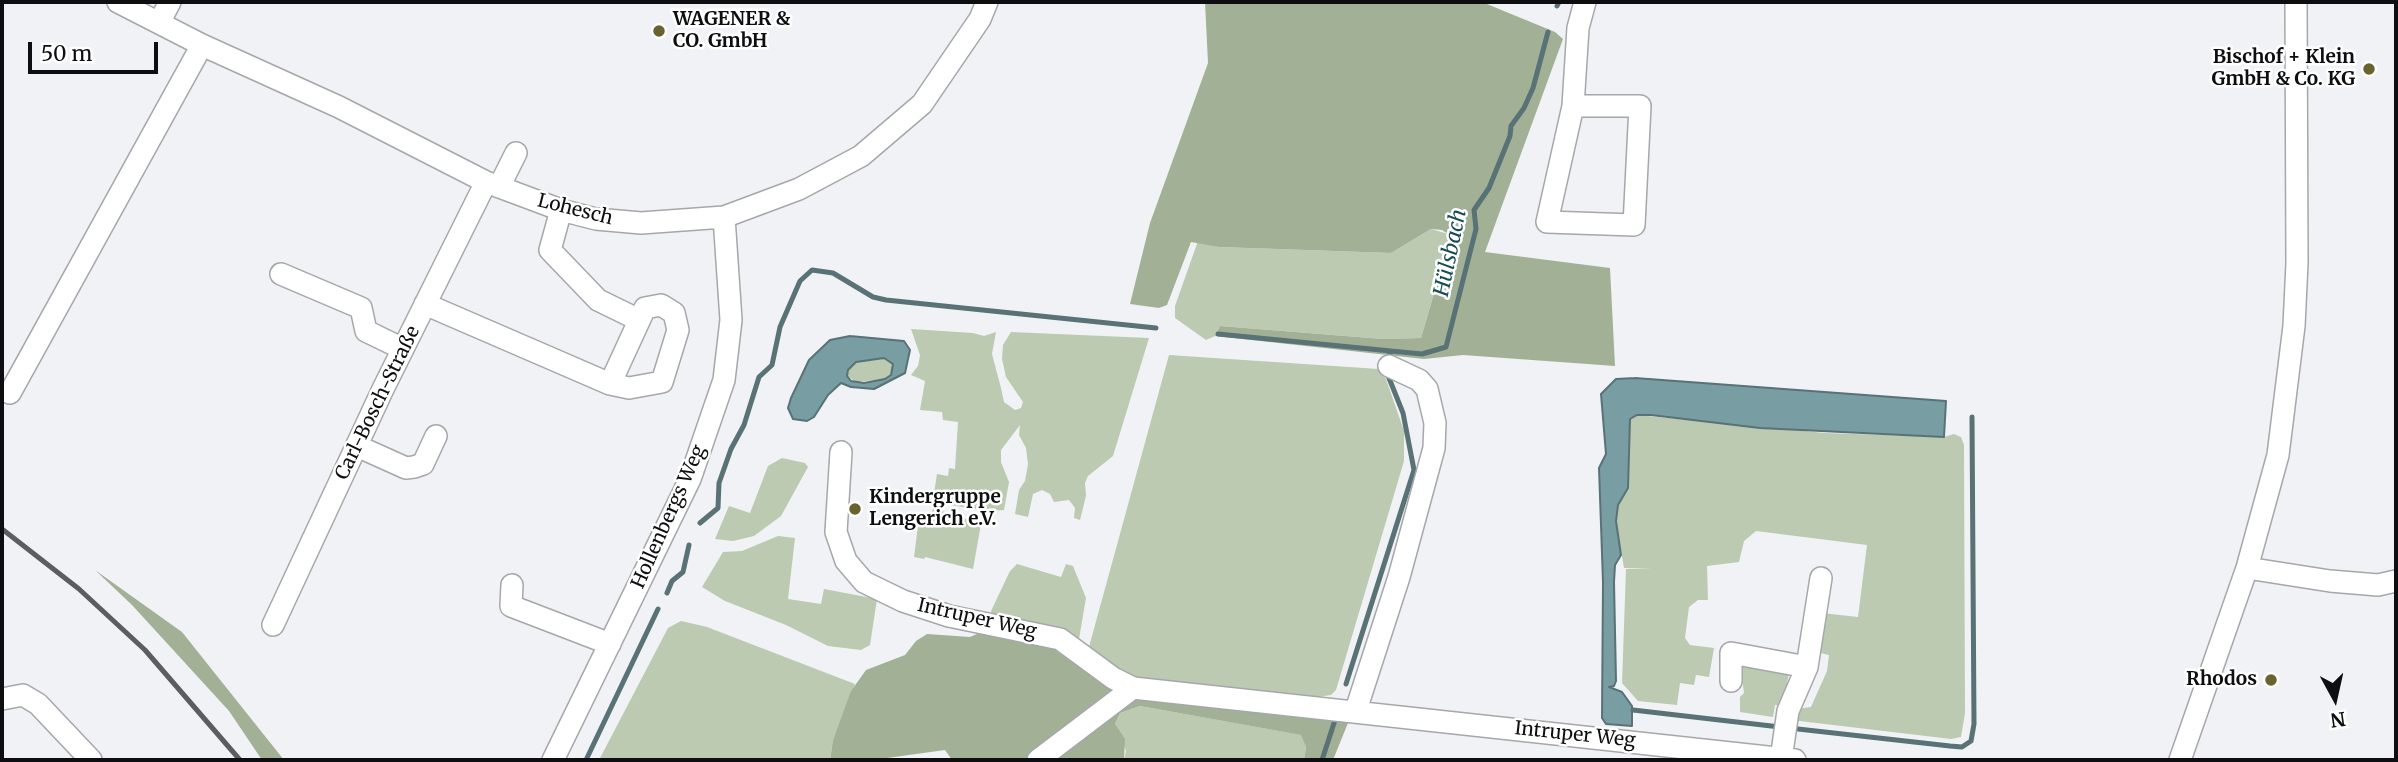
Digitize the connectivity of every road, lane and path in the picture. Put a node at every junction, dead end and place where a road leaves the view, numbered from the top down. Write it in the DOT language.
graph roads {
  1 [pos="118,2"];
  2 [pos="170,2"];
  3 [pos="987,2"];
  4 [pos="1586,2"];
  5 [pos="2296,2"];
  6 [pos="159,23"];
  7 [pos="202,45"];
  8 [pos="1573,106"];
  9 [pos="516,153"];
  10 [pos="493,184"];
  11 [pos="561,210"];
  12 [pos="724,217"];
  13 [pos="281,274"];
  14 [pos="425,304"];
  15 [pos="639,320"];
  16 [pos="403,349"];
  17 [pos="1389,366"];
  18 [pos="610,384"];
  19 [pos="10,393"];
  20 [pos="436,436"];
  21 [pos="357,446"];
  22 [pos="841,452"];
  23 [pos="2247,568"];
  24 [pos="1821,578"];
  25 [pos="2396,580"];
  26 [pos="512,585"];
  27 [pos="273,625"];
  28 [pos="610,644"];
  29 [pos="1807,667"];
  30 [pos="1731,681"];
  31 [pos="1133,688"];
  32 [pos="2,699"];
  33 [pos="1356,710"];
  34 [pos="1787,756"];
  35 [pos="91,760"];
  36 [pos="553,760"];
  37 [pos="1038,760"];
  38 [pos="2180,760"];
  1 -- 6 [label="street, Lohesch"];
  2 -- 6 [label="street"];
  3 -- 12 [label="street, Lohesch"];
  4 -- 8 [label="street"];
  5 -- 23 [label="street"];
  6 -- 7 [label="street, Lohesch"];
  7 -- 10 [label="street, Lohesch"];
  7 -- 19 [label="street"];
  8 -- 8 [label="street"];
  9 -- 10 [label="street, Carl-Bosch-Straße"];
  10 -- 11 [label="street, Lohesch"];
  10 -- 14 [label="street, Carl-Bosch-Straße"];
  11 -- 12 [label="street, Lohesch"];
  11 -- 15 [label="street"];
  12 -- 28 [label="street, Hollenbergs Weg"];
  13 -- 16 [label="street"];
  14 -- 16 [label="street, Carl-Bosch-Straße"];
  14 -- 18 [label="street"];
  15 -- 18 [label="street"];
  15 -- 18 [label="street"];
  16 -- 21 [label="street, Carl-Bosch-Straße"];
  17 -- 33 [label="street"];
  20 -- 21 [label="street"];
  21 -- 27 [label="street, Carl-Bosch-Straße"];
  22 -- 31 [label="street, Intruper Weg"];
  23 -- 25 [label="street"];
  23 -- 38 [label="street"];
  24 -- 29 [label="street"];
  26 -- 28 [label="street"];
  28 -- 36 [label="street, Hollenbergs Weg"];
  29 -- 30 [label="street"];
  29 -- 34 [label="street"];
  31 -- 33 [label="street, Intruper Weg"];
  31 -- 37 [label="street"];
  32 -- 35 [label="street"];
  33 -- 34 [label="street, Intruper Weg"];
}
